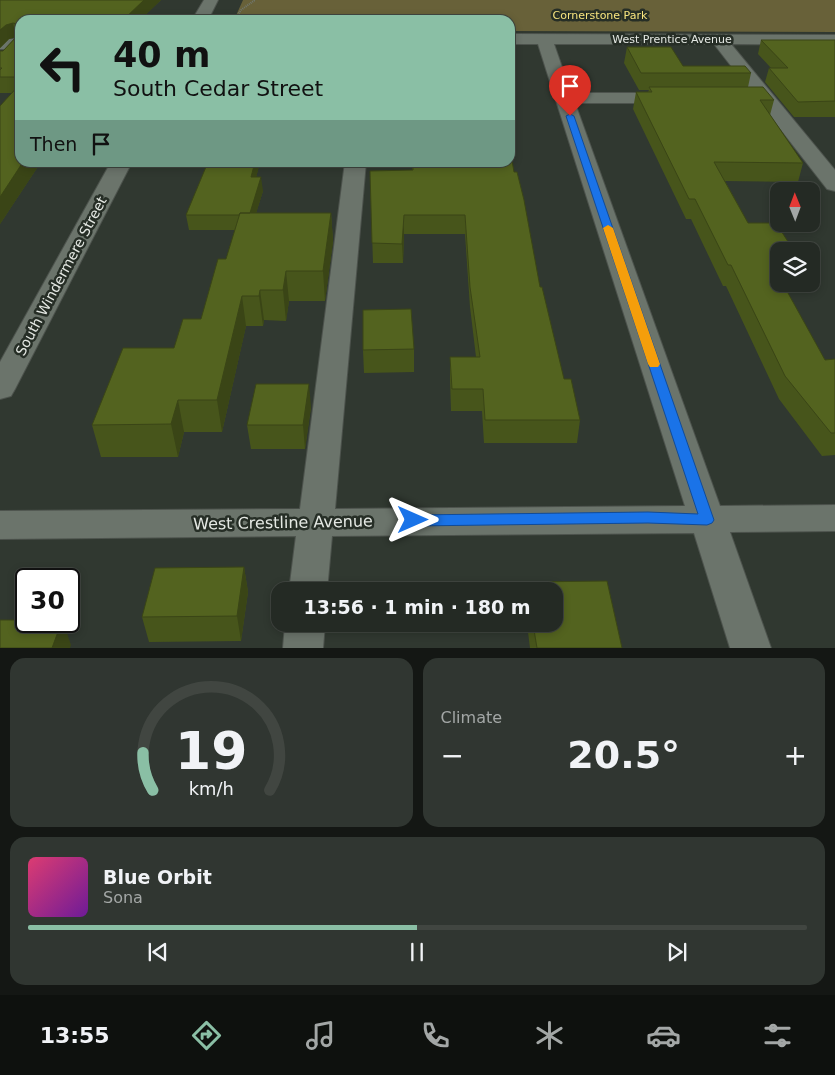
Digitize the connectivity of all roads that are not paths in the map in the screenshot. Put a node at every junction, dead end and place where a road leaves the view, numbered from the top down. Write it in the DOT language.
graph roads {
  1 [pos="211,0"];
  2 [pos="203,15"];
  3 [pos="515,39"];
  4 [pos="544,39"];
  5 [pos="718,39"];
  6 [pos="835,40"];
  7 [pos="12,44"];
  8 [pos="0,61"];
  9 [pos="765,97"];
  10 [pos="564,98"];
  11 [pos="688,98"];
  12 [pos="746,98"];
  13 [pos="119,167"];
  14 [pos="355,167"];
  15 [pos="835,184"];
  16 [pos="0,389"];
  17 [pos="835,518"];
  18 [pos="707,520"];
  19 [pos="315,521"];
  20 [pos="0,525"];
  21 [pos="309,582"];
  22 [pos="304,632"];
  23 [pos="303,648"];
  24 [pos="751,648"];
  1 -- 2 [label="street"];
  3 -- 4 [label="street, West Prentice Avenue"];
  4 -- 5 [label="street, West Prentice Avenue"];
  4 -- 10 [label="street"];
  5 -- 6 [label="street, West Prentice Avenue"];
  5 -- 9 [label="street"];
  7 -- 8 [label="street"];
  9 -- 12 [label="street"];
  9 -- 15 [label="street"];
  10 -- 11 [label="street"];
  10 -- 18 [label="street"];
  13 -- 16 [label="street, South Windermere Street"];
  14 -- 19 [label="street"];
  17 -- 18 [label="street, West Crestline Avenue"];
  18 -- 19 [label="street, West Crestline Avenue"];
  18 -- 24 [label="street"];
  19 -- 20 [label="street, West Crestline Avenue"];
  19 -- 21 [label="street"];
  22 -- 23 [label="street"];
}
